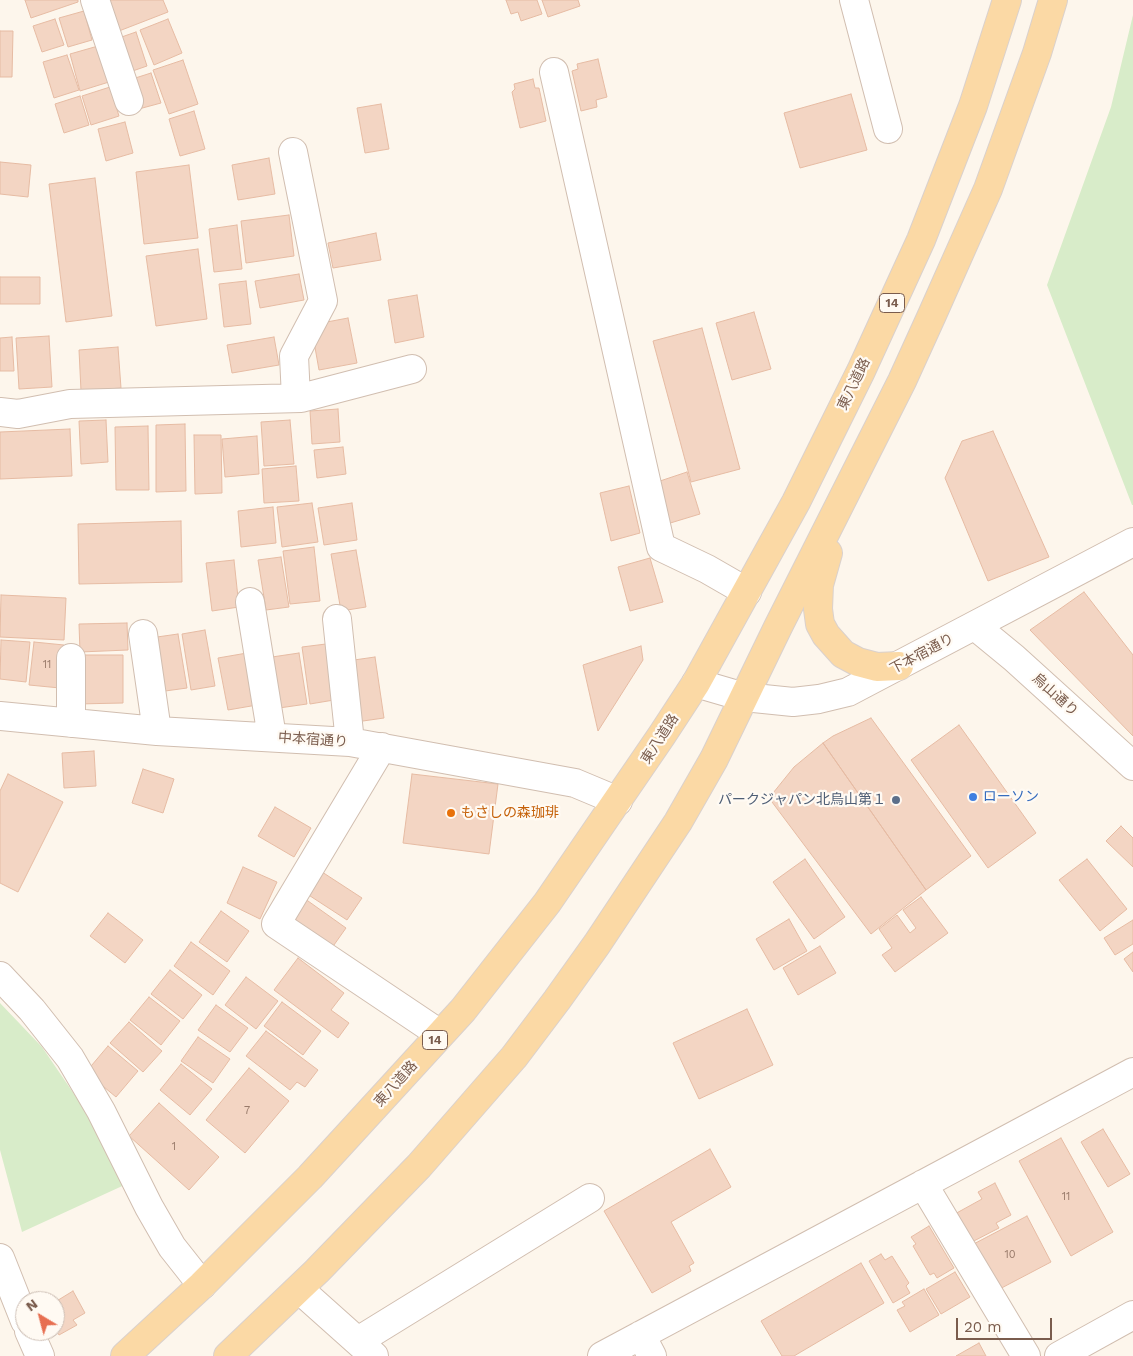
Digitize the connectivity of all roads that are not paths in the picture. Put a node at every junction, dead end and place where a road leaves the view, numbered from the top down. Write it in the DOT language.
graph roads {
  1 [pos="95,0"];
  2 [pos="854,0"];
  3 [pos="1007,0"];
  4 [pos="1053,0"];
  5 [pos="554,72"];
  6 [pos="129,101"];
  7 [pos="888,130"];
  8 [pos="293,152"];
  9 [pos="412,369"];
  10 [pos="296,398"];
  11 [pos="0,412"];
  12 [pos="843,499"];
  13 [pos="1133,542"];
  14 [pos="747,592"];
  15 [pos="250,602"];
  16 [pos="336,619"];
  17 [pos="975,626"];
  18 [pos="143,634"];
  19 [pos="71,658"];
  20 [pos="900,666"];
  21 [pos="696,683"];
  22 [pos="744,697"];
  23 [pos="0,716"];
  24 [pos="71,723"];
  25 [pos="157,731"];
  26 [pos="272,737"];
  27 [pos="350,742"];
  28 [pos="382,746"];
  29 [pos="1133,766"];
  30 [pos="618,802"];
  31 [pos="0,976"];
  32 [pos="440,1034"];
  33 [pos="1133,1072"];
  34 [pos="923,1184"];
  35 [pos="590,1198"];
  36 [pos="0,1258"];
  37 [pos="202,1284"];
  38 [pos="299,1289"];
  39 [pos="15,1296"];
  40 [pos="1133,1315"];
  41 [pos="33,1341"];
  42 [pos="646,1345"];
  43 [pos="366,1349"];
  44 [pos="40,1356"];
  45 [pos="125,1356"];
  46 [pos="228,1356"];
  47 [pos="602,1356"];
  48 [pos="1026,1356"];
  49 [pos="1059,1356"];
  1 -- 6 [label="street"];
  2 -- 7 [label="street"];
  3 -- 14 [label="main road, 東八道路 / 14"];
  4 -- 12 [label="main road"];
  5 -- 14 [label="street"];
  8 -- 10 [label="street"];
  9 -- 10 [label="street"];
  10 -- 11 [label="street"];
  12 -- 20 [label="main road"];
  12 -- 22 [label="main road"];
  13 -- 17 [label="street, 下本宿通り"];
  14 -- 21 [label="main road, 東八道路 / 14"];
  15 -- 26 [label="street"];
  16 -- 27 [label="street"];
  17 -- 20 [label="street, 下本宿通り"];
  17 -- 29 [label="street, 烏山通り"];
  18 -- 25 [label="street"];
  19 -- 24 [label="street"];
  20 -- 22 [label="street, 下本宿通り"];
  21 -- 22 [label="street, 下本宿通り"];
  21 -- 30 [label="main road, 東八道路 / 14"];
  22 -- 38 [label="main road"];
  23 -- 24 [label="street, 中本宿通り"];
  24 -- 25 [label="street, 中本宿通り"];
  25 -- 26 [label="street, 中本宿通り"];
  26 -- 27 [label="street, 中本宿通り"];
  27 -- 28 [label="street, 中本宿通り"];
  28 -- 30 [label="street, 中本宿通り"];
  28 -- 32 [label="street"];
  30 -- 32 [label="main road, 東八道路 / 14"];
  31 -- 37 [label="street"];
  32 -- 37 [label="main road, 東八道路 / 14"];
  33 -- 34 [label="street"];
  34 -- 42 [label="street"];
  34 -- 48 [label="street"];
  35 -- 43 [label="street"];
  36 -- 39 [label="street"];
  37 -- 45 [label="main road, 東八道路 / 14"];
  38 -- 43 [label="street"];
  38 -- 46 [label="main road"];
  40 -- 49 [label="street"];
  41 -- 44 [label="street"];
  42 -- 47 [label="street"];
}
